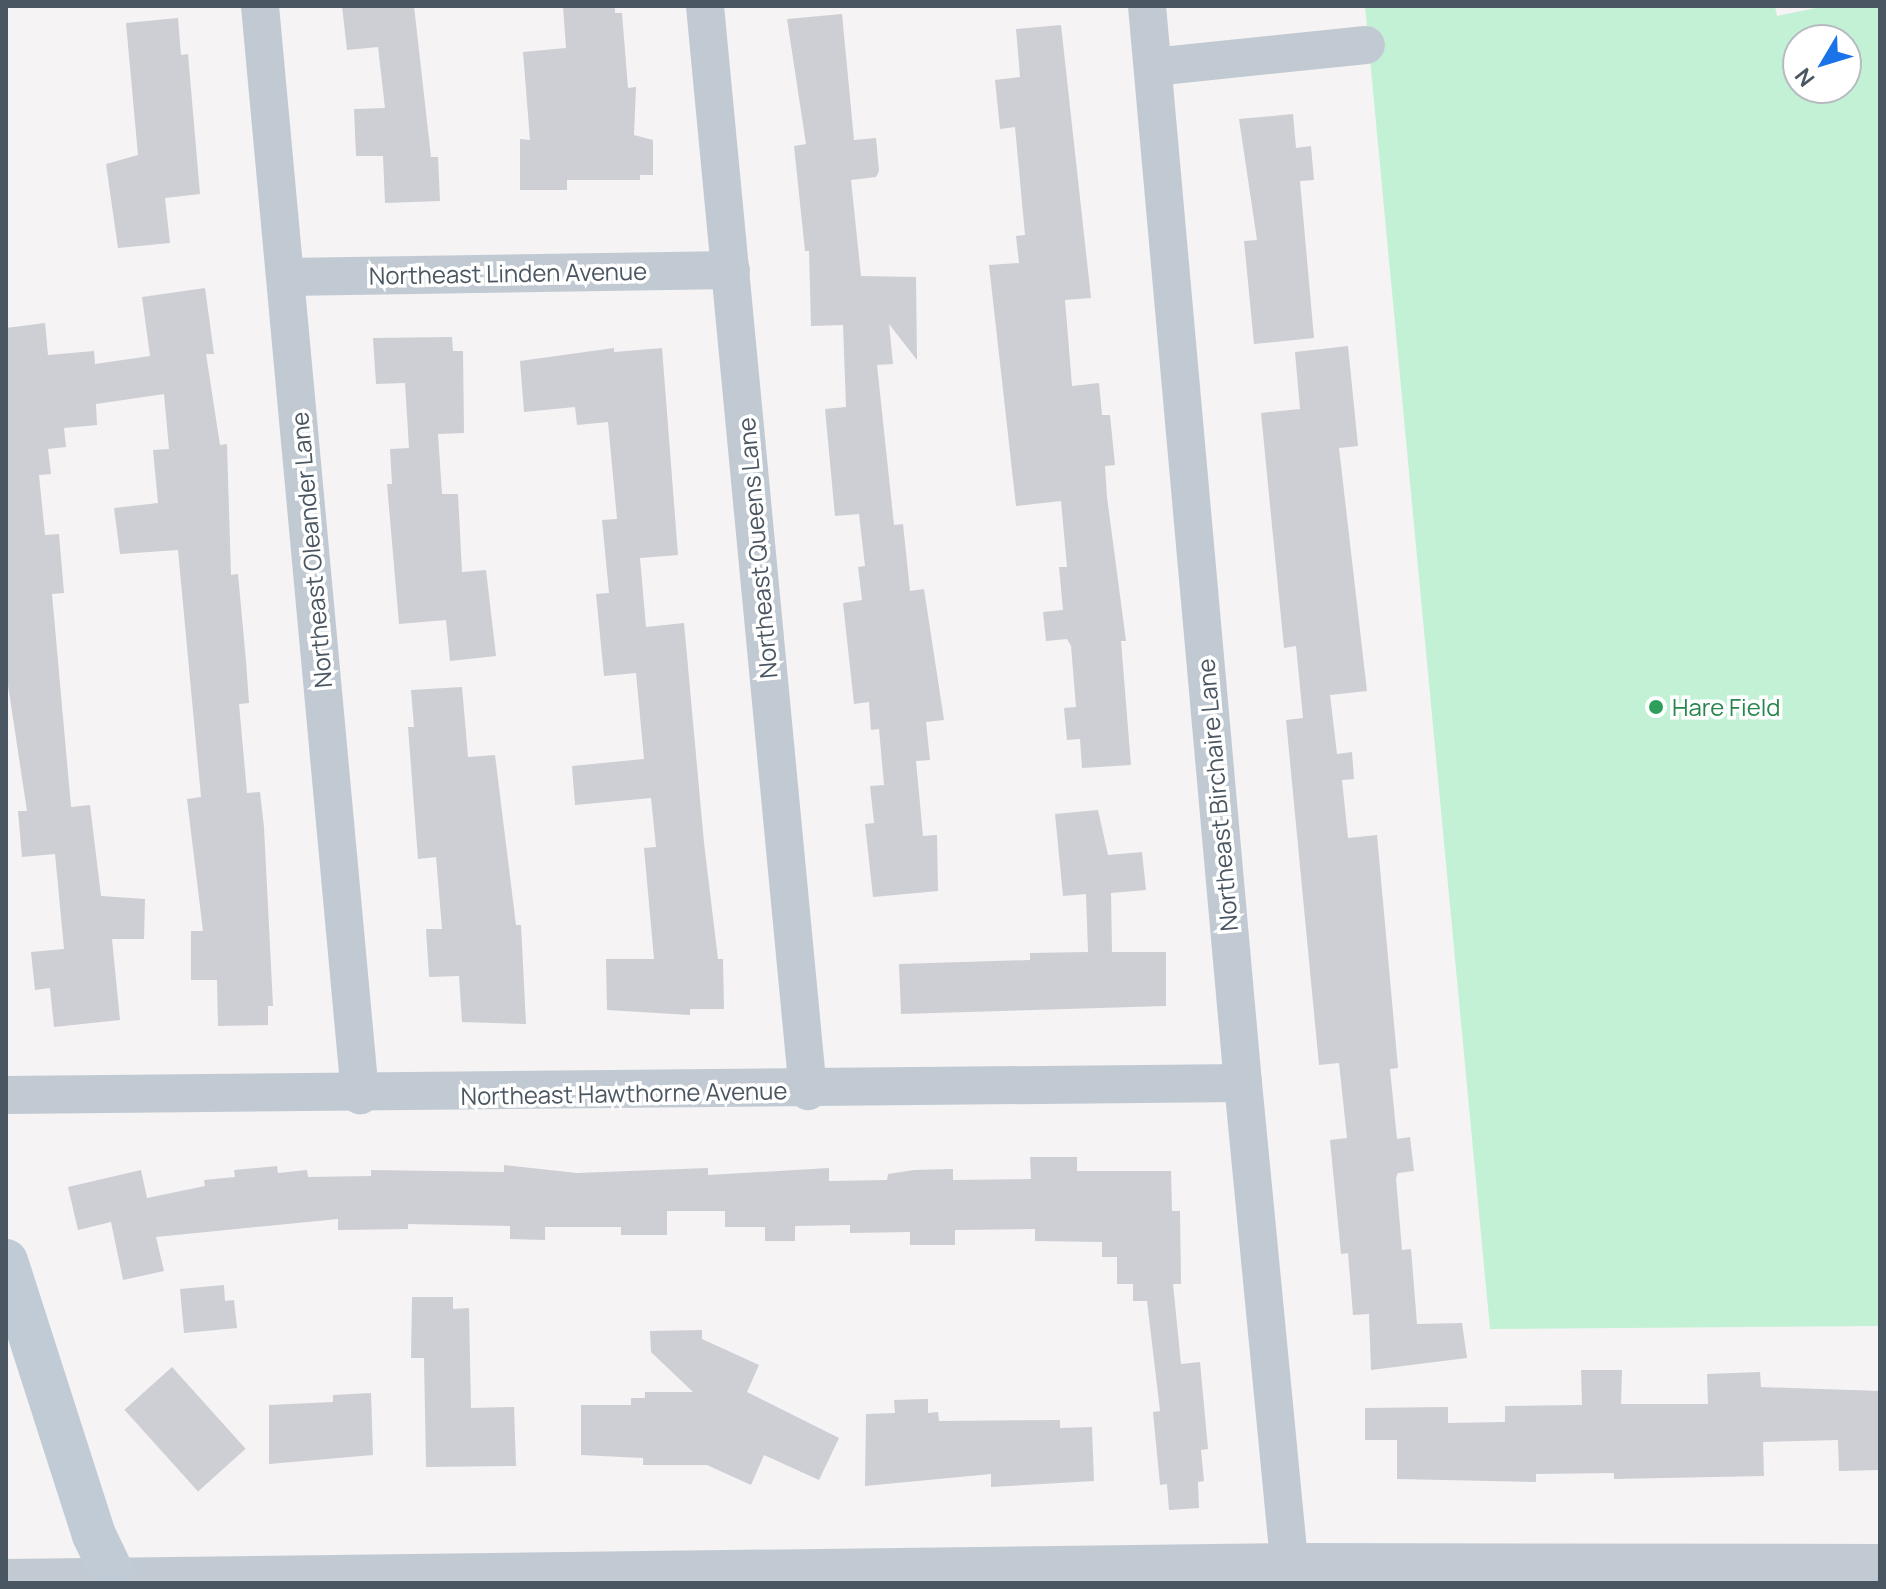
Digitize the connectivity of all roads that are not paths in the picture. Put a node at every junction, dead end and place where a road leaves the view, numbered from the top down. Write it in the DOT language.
graph roads {
  1 [pos="260,6"];
  2 [pos="705,6"];
  3 [pos="1147,6"];
  4 [pos="1366,45"];
  5 [pos="1153,67"];
  6 [pos="731,270"];
  7 [pos="286,277"];
  8 [pos="1243,1083"];
  9 [pos="808,1091"];
  10 [pos="6,1095"];
  11 [pos="360,1095"];
  12 [pos="6,1261"];
  13 [pos="1880,1563"];
  14 [pos="1293,1573"];
  15 [pos="807,1576"];
  16 [pos="6,1578"];
  17 [pos="115,1580"];
  1 -- 7 [label="street, Northeast Oleander Lane"];
  2 -- 6 [label="street, Northeast Queens Lane"];
  3 -- 5 [label="street, Northeast Birchaire Lane"];
  4 -- 5 [label="street"];
  5 -- 8 [label="street, Northeast Birchaire Lane"];
  6 -- 7 [label="street, Northeast Linden Avenue"];
  6 -- 9 [label="street, Northeast Queens Lane"];
  7 -- 11 [label="street, Northeast Oleander Lane"];
  8 -- 9 [label="street, Northeast Hawthorne Avenue"];
  8 -- 14 [label="street, Northeast Birchaire Lane"];
  9 -- 11 [label="street, Northeast Hawthorne Avenue"];
  10 -- 11 [label="street, Northeast Hawthorne Avenue"];
  12 -- 17 [label="street"];
  13 -- 14 [label="street"];
  14 -- 15 [label="street"];
  15 -- 17 [label="street"];
  16 -- 17 [label="street"];
}
